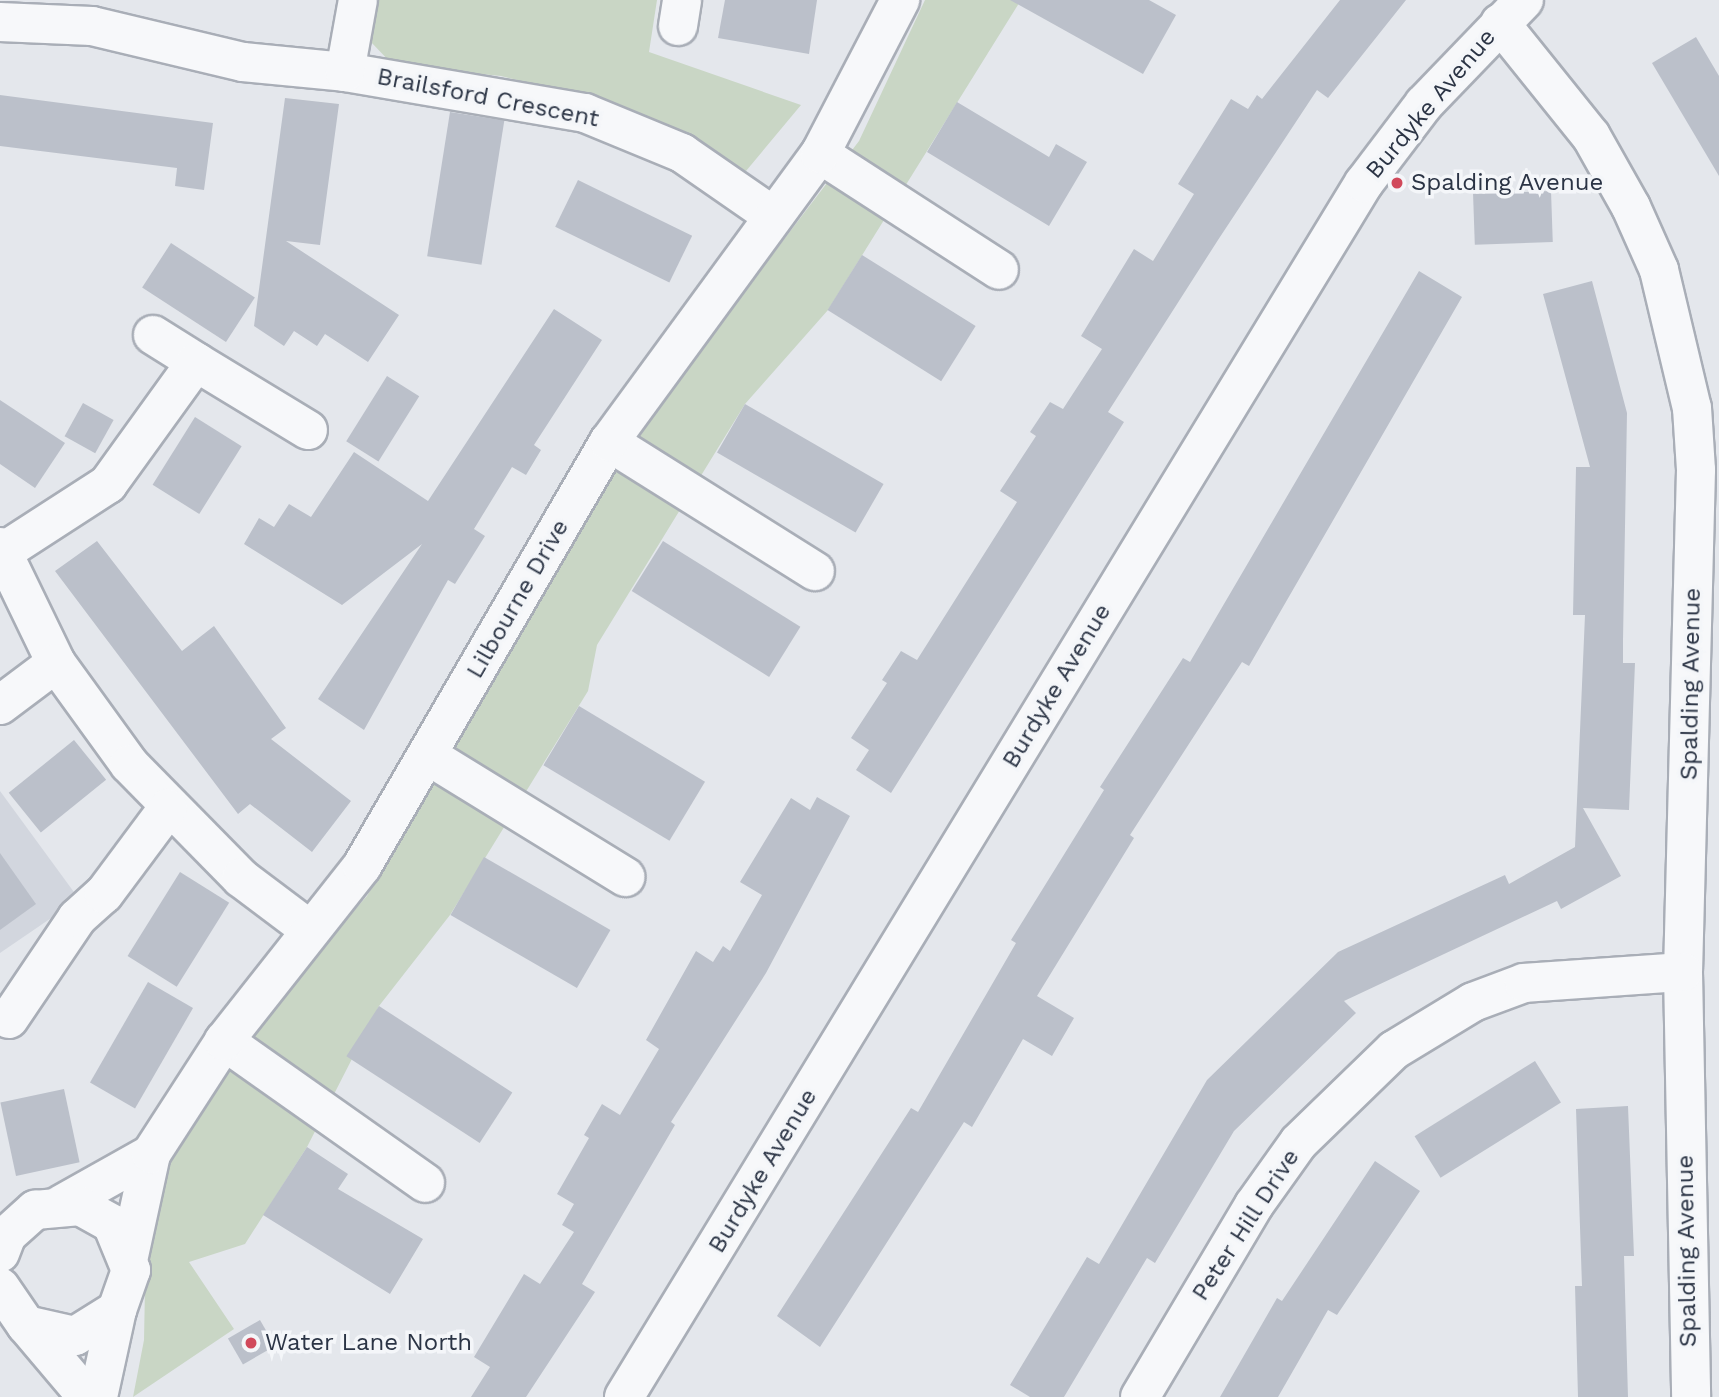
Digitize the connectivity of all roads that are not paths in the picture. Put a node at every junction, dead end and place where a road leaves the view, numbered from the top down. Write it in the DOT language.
graph roads {
  1 [pos="358,0"];
  2 [pos="900,0"];
  3 [pos="1512,12"];
  4 [pos="0,22"];
  5 [pos="345,72"];
  6 [pos="820,154"];
  7 [pos="773,216"];
  8 [pos="999,270"];
  9 [pos="153,335"];
  10 [pos="196,362"];
  11 [pos="307,430"];
  12 [pos="609,442"];
  13 [pos="1,549"];
  14 [pos="815,571"];
  15 [pos="56,663"];
  16 [pos="0,705"];
  17 [pos="427,755"];
  18 [pos="169,808"];
  19 [pos="625,877"];
  20 [pos="310,930"];
  21 [pos="1684,972"];
  22 [pos="12,995"];
  23 [pos="224,1041"];
  24 [pos="151,1154"];
  25 [pos="425,1183"];
  26 [pos="32,1206"];
  27 [pos="0,1253"];
  28 [pos="129,1256"];
  29 [pos="0,1289"];
  30 [pos="117,1310"];
  31 [pos="26,1325"];
  32 [pos="88,1397"];
  33 [pos="97,1397"];
  34 [pos="625,1397"];
  35 [pos="1140,1397"];
  36 [pos="1691,1397"];
  1 -- 5 [label="street, Brailsford Crescent"];
  2 -- 6 [label="street, Lilbourne Drive"];
  3 -- 21 [label="street, Spalding Avenue"];
  3 -- 34 [label="street, Burdyke Avenue"];
  4 -- 5 [label="street, Brailsford Crescent"];
  5 -- 7 [label="street, Brailsford Crescent"];
  6 -- 7 [label="street, Lilbourne Drive"];
  6 -- 8 [label="street"];
  7 -- 12 [label="street, Lilbourne Drive"];
  9 -- 10 [label="street"];
  10 -- 11 [label="street"];
  10 -- 13 [label="street"];
  12 -- 14 [label="street"];
  12 -- 17 [label="street, Lilbourne Drive"];
  13 -- 15 [label="street"];
  15 -- 16 [label="street"];
  15 -- 18 [label="street"];
  17 -- 19 [label="street"];
  17 -- 20 [label="street, Lilbourne Drive"];
  18 -- 20 [label="street"];
  18 -- 22 [label="street"];
  20 -- 23 [label="street, Lilbourne Drive"];
  21 -- 35 [label="street, Peter Hill Drive"];
  21 -- 36 [label="street, Spalding Avenue"];
  23 -- 24 [label="street, Lilbourne Drive"];
  23 -- 25 [label="street"];
  24 -- 26 [label="street, Lilbourne Drive"];
  24 -- 28 [label="street, Lilbourne Drive"];
  26 -- 27 [label="street, Lilbourne Drive"];
  26 -- 28 [label="street"];
  28 -- 30 [label="street, Lilbourne Drive"];
  29 -- 31 [label="street"];
  30 -- 31 [label="street"];
  30 -- 33 [label="street, Lilbourne Drive"];
  31 -- 32 [label="street"];
}
